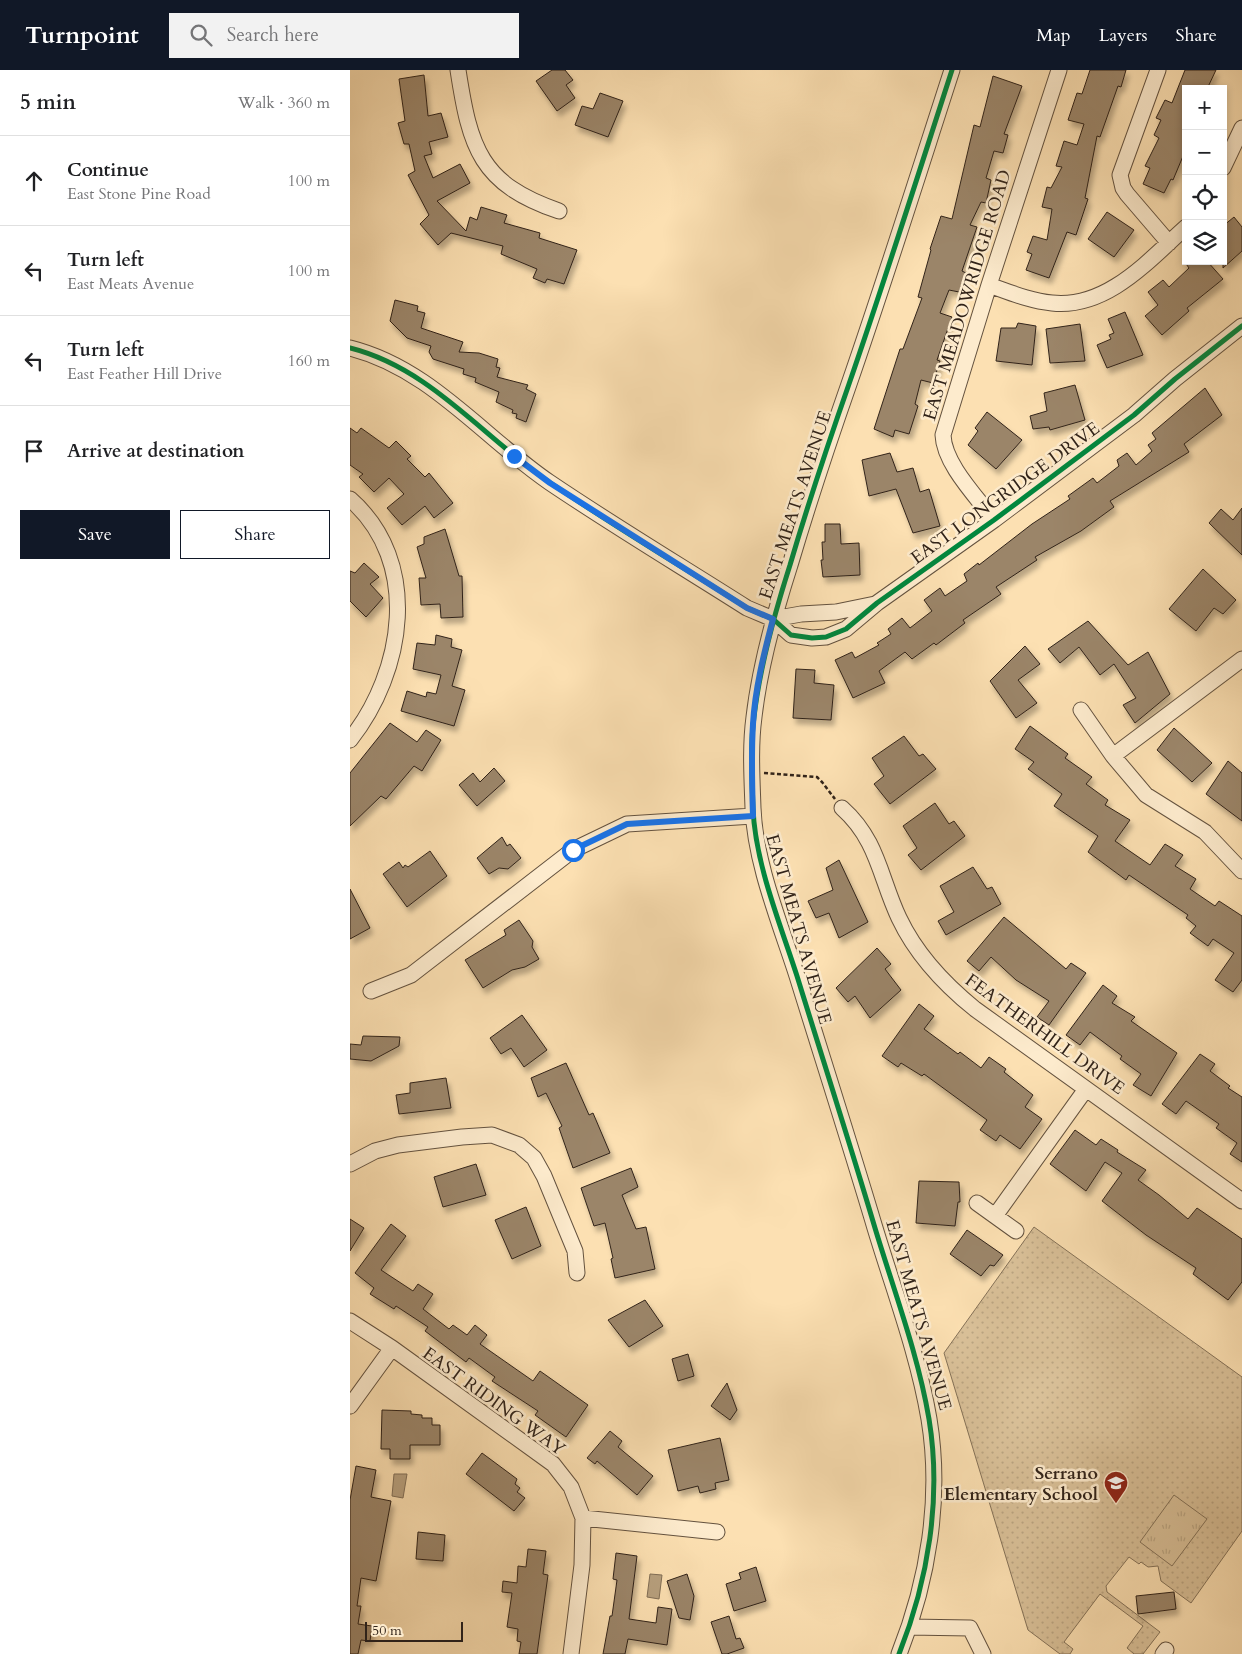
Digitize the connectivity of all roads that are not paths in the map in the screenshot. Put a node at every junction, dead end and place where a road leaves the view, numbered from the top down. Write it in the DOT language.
graph roads {
  1 [pos="458,70"];
  2 [pos="952,70"];
  3 [pos="1059,70"];
  4 [pos="1158,70"];
  5 [pos="1242,128"];
  6 [pos="1227,160"];
  7 [pos="559,211"];
  8 [pos="1182,231"];
  9 [pos="1168,243"];
  10 [pos="988,285"];
  11 [pos="1242,326"];
  12 [pos="350,348"];
  13 [pos="350,499"];
  14 [pos="994,520"];
  15 [pos="877,603"];
  16 [pos="773,619"];
  17 [pos="1242,659"];
  18 [pos="1081,710"];
  19 [pos="350,740"];
  20 [pos="1113,756"];
  21 [pos="842,808"];
  22 [pos="753,816"];
  23 [pos="1242,871"];
  24 [pos="371,991"];
  25 [pos="1086,1088"];
  26 [pos="350,1164"];
  27 [pos="1242,1201"];
  28 [pos="977,1203"];
  29 [pos="995,1216"];
  30 [pos="1016,1231"];
  31 [pos="577,1273"];
  32 [pos="350,1321"];
  33 [pos="392,1348"];
  34 [pos="350,1406"];
  35 [pos="583,1518"];
  36 [pos="717,1532"];
  37 [pos="909,1627"];
  38 [pos="571,1654"];
  39 [pos="899,1654"];
  40 [pos="983,1654"];
  1 -- 7 [label="street"];
  2 -- 16 [label="street, EAST MEATS AVENUE"];
  3 -- 10 [label="street, EAST MEADOWRIDGE ROAD"];
  4 -- 9 [label="street"];
  5 -- 6 [label="street"];
  8 -- 9 [label="street"];
  9 -- 10 [label="street"];
  10 -- 14 [label="street, EAST MEADOWRIDGE ROAD"];
  11 -- 14 [label="street, EAST LONGRIDGE DRIVE"];
  12 -- 16 [label="street"];
  13 -- 19 [label="street"];
  14 -- 15 [label="street, EAST LONGRIDGE DRIVE"];
  15 -- 16 [label="street, EAST LONGRIDGE DRIVE"];
  15 -- 16 [label="street, EAST LONGRIDGE DRIVE"];
  16 -- 22 [label="street, EAST MEATS AVENUE"];
  17 -- 20 [label="street"];
  18 -- 20 [label="street"];
  20 -- 23 [label="street"];
  21 -- 25 [label="street, FEATHERHILL DRIVE"];
  22 -- 24 [label="street"];
  22 -- 37 [label="street, EAST MEATS AVENUE"];
  25 -- 27 [label="street, FEATHERHILL DRIVE"];
  25 -- 29 [label="street"];
  26 -- 31 [label="street"];
  28 -- 29 [label="street"];
  29 -- 30 [label="street"];
  32 -- 33 [label="street, EAST RIDING WAY"];
  33 -- 34 [label="street"];
  33 -- 35 [label="street, EAST RIDING WAY"];
  35 -- 36 [label="street"];
  35 -- 38 [label="street, EAST RIDING WAY"];
  37 -- 39 [label="street, EAST MEATS AVENUE"];
  37 -- 40 [label="street"];
}
